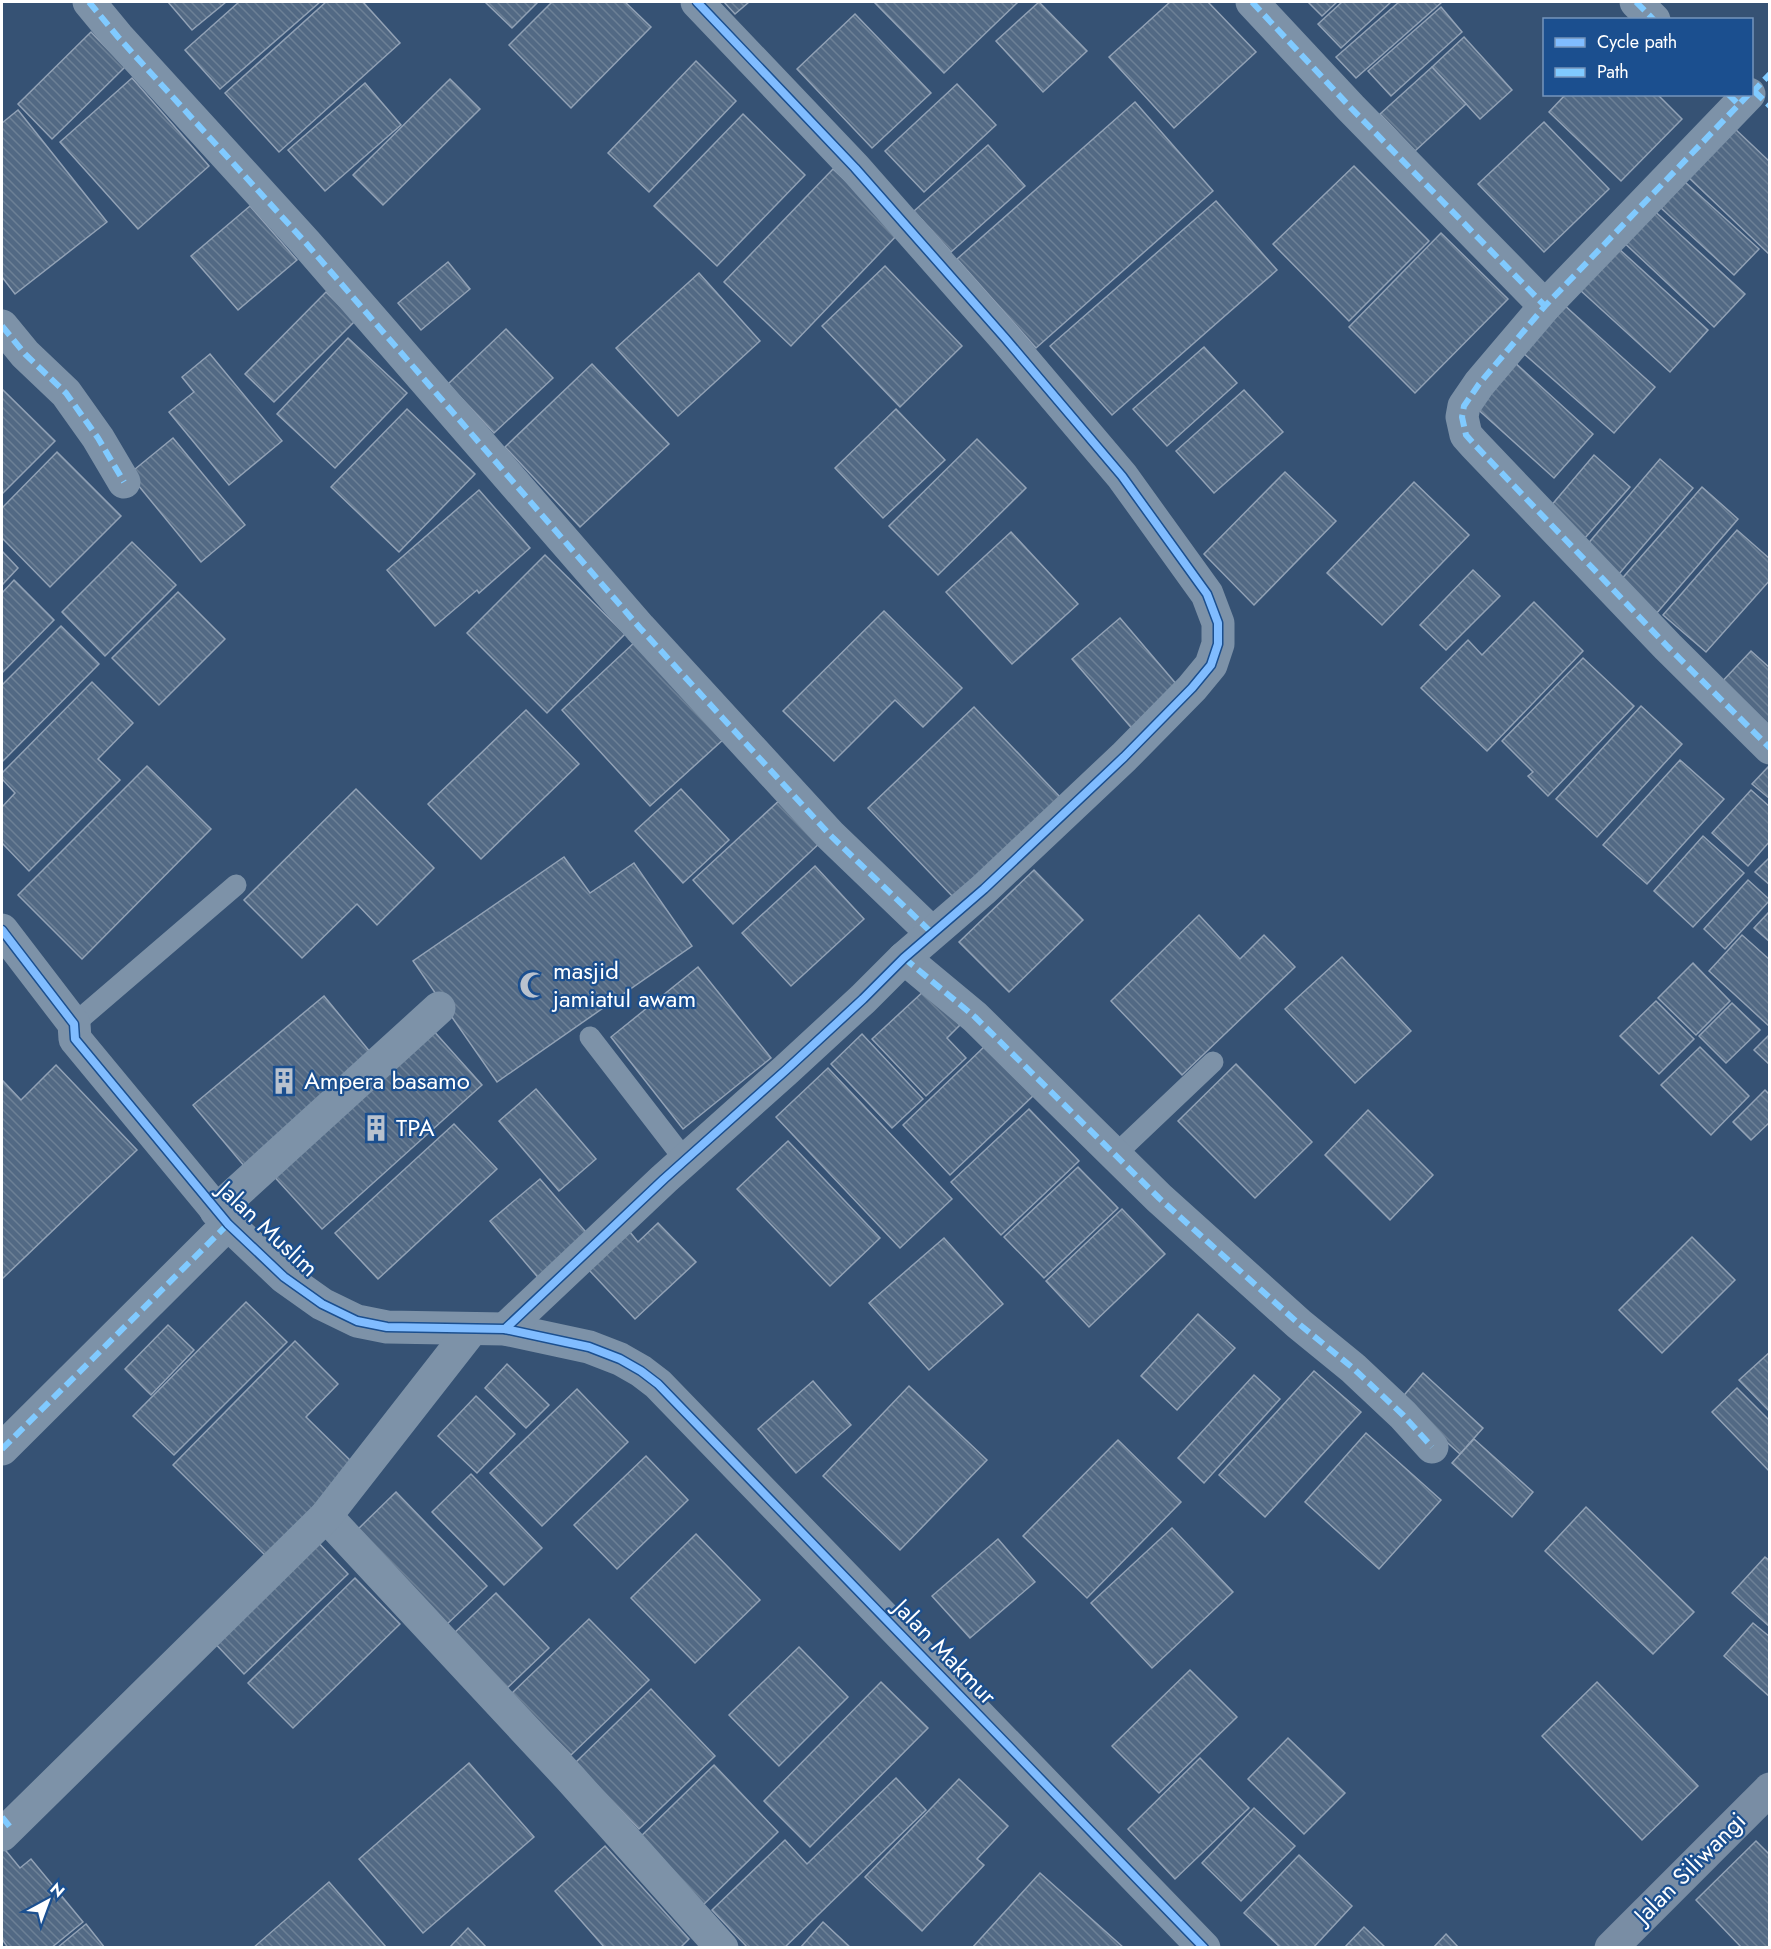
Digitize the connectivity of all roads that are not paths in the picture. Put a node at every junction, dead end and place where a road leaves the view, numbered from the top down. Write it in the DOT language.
graph roads {
  1 [pos="89,2"];
  2 [pos="697,2"];
  3 [pos="1252,2"];
  4 [pos="1636,2"];
  5 [pos="1652,18"];
  6 [pos="1749,96"];
  7 [pos="1545,306"];
  8 [pos="2,326"];
  9 [pos="124,482"];
  10 [pos="1770,748"];
  11 [pos="236,885"];
  12 [pos="2,930"];
  13 [pos="932,933"];
  14 [pos="904,958"];
  15 [pos="439,1008"];
  16 [pos="74,1024"];
  17 [pos="590,1037"];
  18 [pos="1213,1062"];
  19 [pos="1116,1154"];
  20 [pos="685,1160"];
  21 [pos="222,1217"];
  22 [pos="472,1329"];
  23 [pos="505,1329"];
  24 [pos="658,1384"];
  25 [pos="1432,1447"];
  26 [pos="2,1449"];
  27 [pos="326,1516"];
  28 [pos="1770,1789"];
  29 [pos="4,1826"];
  30 [pos="720,1947"];
  31 [pos="1204,1947"];
  32 [pos="1611,1947"];
  1 -- 13 [label="street"];
  2 -- 13 [label="street"];
  3 -- 7 [label="street"];
  4 -- 5 [label="street"];
  6 -- 7 [label="street"];
  7 -- 10 [label="street"];
  8 -- 9 [label="street"];
  11 -- 16 [label="lane"];
  12 -- 16 [label="street, Jalan Muslim"];
  13 -- 14 [label="street"];
  14 -- 19 [label="street"];
  14 -- 20 [label="street"];
  15 -- 21 [label="street"];
  16 -- 21 [label="street, Jalan Muslim"];
  17 -- 20 [label="lane"];
  18 -- 19 [label="lane"];
  19 -- 25 [label="street"];
  20 -- 23 [label="street"];
  21 -- 22 [label="street, Jalan Muslim"];
  21 -- 26 [label="street"];
  22 -- 23 [label="street, Jalan Muslim"];
  22 -- 27 [label="street"];
  23 -- 24 [label="street, Jalan Muslim"];
  24 -- 31 [label="street, Jalan Makmur"];
  27 -- 29 [label="street"];
  27 -- 30 [label="street"];
  28 -- 32 [label="street, Jalan Siliwangi"];
}
